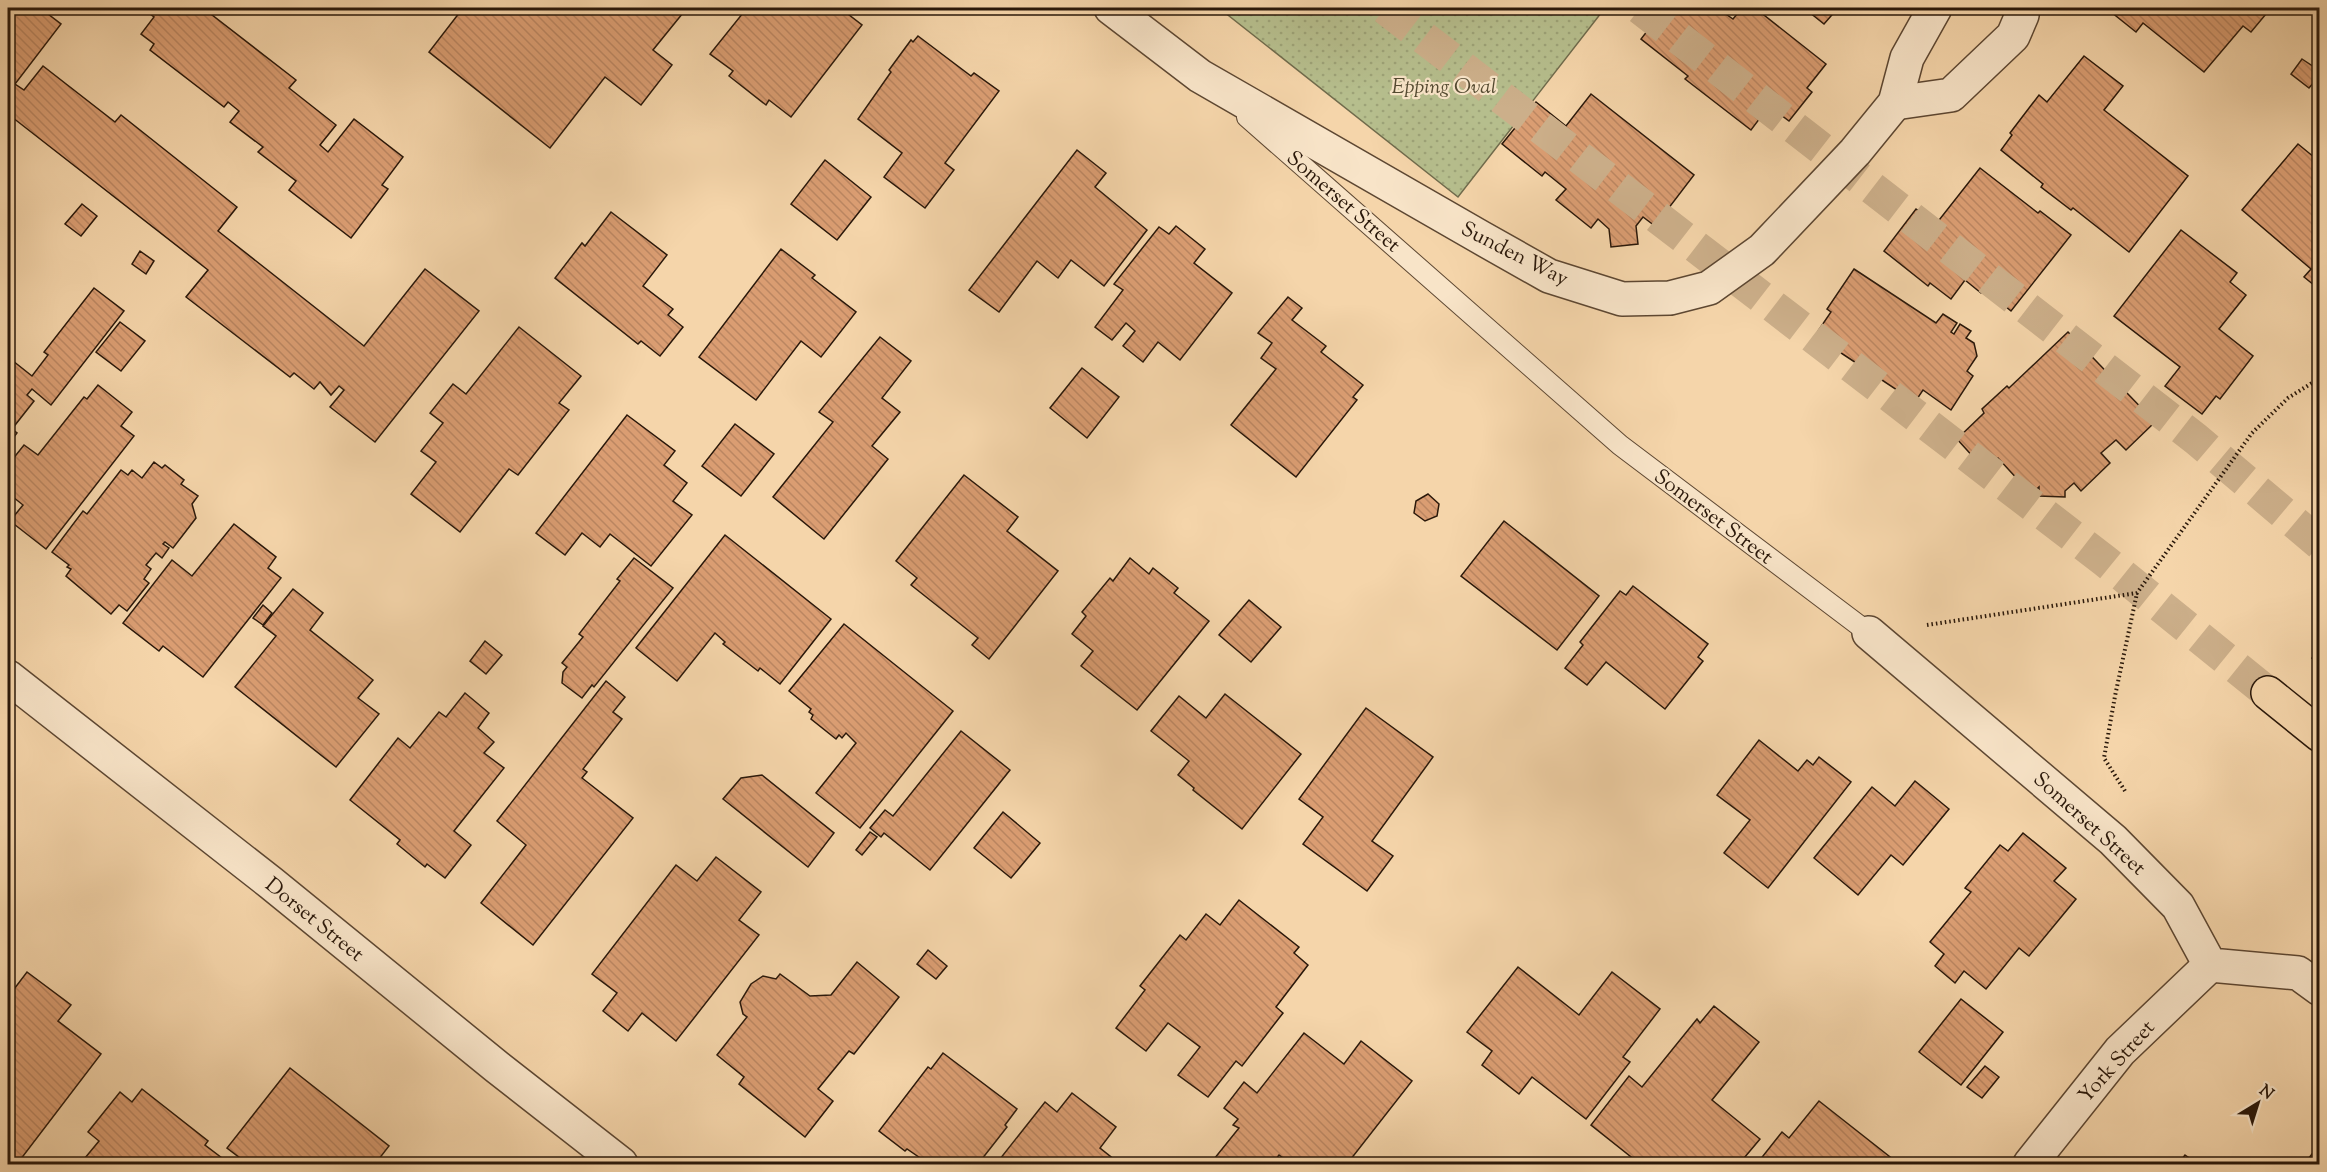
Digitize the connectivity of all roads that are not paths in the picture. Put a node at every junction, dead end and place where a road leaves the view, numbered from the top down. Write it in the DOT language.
graph roads {
  1 [pos="1111,8"];
  2 [pos="1935,8"];
  3 [pos="2023,8"];
  4 [pos="1200,76"];
  5 [pos="1895,102"];
  6 [pos="1869,633"];
  7 [pos="8,677"];
  8 [pos="2268,693"];
  9 [pos="2319,735"];
  10 [pos="2210,965"];
  11 [pos="2319,989"];
  12 [pos="621,1164"];
  13 [pos="2030,1164"];
  1 -- 4 [label="street, Somerset Street"];
  2 -- 5 [label="street, Sunden Way"];
  3 -- 5 [label="street"];
  4 -- 5 [label="street, Sunden Way"];
  4 -- 6 [label="lane, Somerset Street"];
  6 -- 10 [label="street, Somerset Street"];
  7 -- 12 [label="street, Dorset Street"];
  8 -- 9 [label="highway"];
  10 -- 11 [label="street"];
  10 -- 13 [label="street, York Street"];
}
